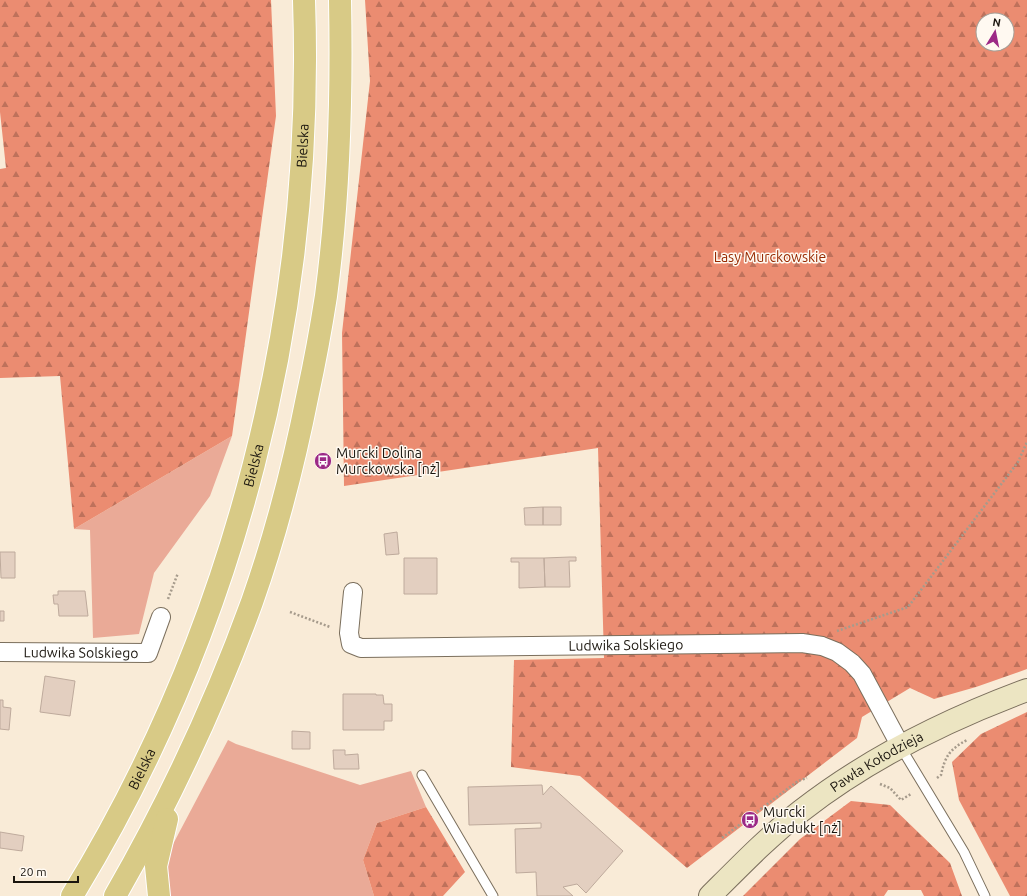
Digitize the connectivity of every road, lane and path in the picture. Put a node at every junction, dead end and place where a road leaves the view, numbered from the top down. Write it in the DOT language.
graph roads {
  1 [pos="304,0"];
  2 [pos="340,0"];
  3 [pos="1027,442"];
  4 [pos="178,573"];
  5 [pos="352,592"];
  6 [pos="290,612"];
  7 [pos="161,617"];
  8 [pos="332,628"];
  9 [pos="802,643"];
  10 [pos="0,652"];
  11 [pos="1027,690"];
  12 [pos="900,746"];
  13 [pos="422,775"];
  14 [pos="176,783"];
  15 [pos="72,896"];
  16 [pos="115,896"];
  17 [pos="159,896"];
  18 [pos="493,896"];
  19 [pos="710,896"];
  20 [pos="985,896"];
  1 -- 15 [label="main road, Bielska"];
  2 -- 14 [label="main road"];
  3 -- 9 [label="path"];
  4 -- 7 [label="path"];
  5 -- 9 [label="street, Ludwika Solskiego"];
  6 -- 8 [label="path"];
  7 -- 10 [label="street, Ludwika Solskiego"];
  9 -- 12 [label="street, Ludwika Solskiego"];
  11 -- 12 [label="street, Pawła Kołodzieja"];
  12 -- 19 [label="street, Pawła Kołodzieja"];
  12 -- 20 [label="lane"];
  13 -- 18 [label="lane"];
  14 -- 16 [label="main road"];
  14 -- 17 [label="main road"];
}
